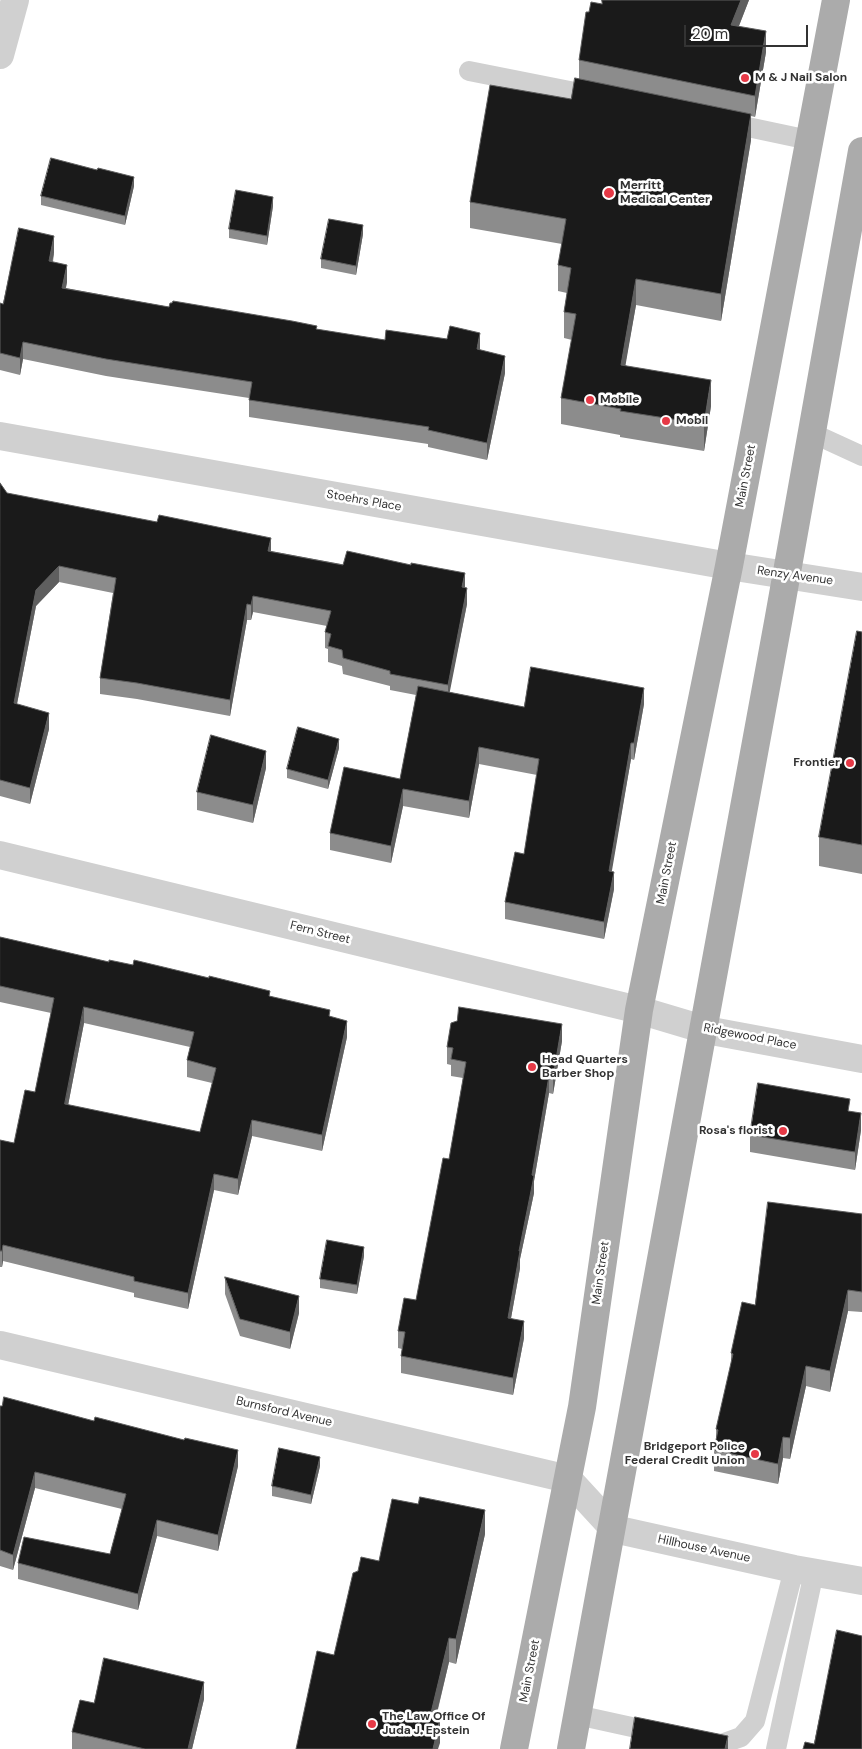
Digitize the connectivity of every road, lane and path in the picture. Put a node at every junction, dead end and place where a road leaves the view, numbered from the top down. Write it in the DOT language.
graph roads {
  1 [pos="15,0"];
  2 [pos="836,0"];
  3 [pos="0,55"];
  4 [pos="469,71"];
  5 [pos="615,100"];
  6 [pos="703,118"];
  7 [pos="809,140"];
  8 [pos="862,151"];
  9 [pos="812,433"];
  10 [pos="0,436"];
  11 [pos="862,456"];
  12 [pos="729,566"];
  13 [pos="786,576"];
  14 [pos="862,587"];
  15 [pos="0,856"];
  16 [pos="639,1010"];
  17 [pos="706,1030"];
  18 [pos="862,1058"];
  19 [pos="0,1345"];
  20 [pos="568,1480"];
  21 [pos="614,1529"];
  22 [pos="804,1570"];
  23 [pos="862,1581"];
  24 [pos="577,1715"];
  25 [pos="514,1749"];
  26 [pos="571,1749"];
  27 [pos="776,1749"];
  1 -- 3 [label="street"];
  2 -- 7 [label="main road, Main Street"];
  4 -- 5 [label="lane"];
  6 -- 7 [label="lane"];
  7 -- 12 [label="main road, Main Street"];
  8 -- 9 [label="main road"];
  9 -- 11 [label="lane"];
  9 -- 13 [label="main road"];
  10 -- 12 [label="street, Stoehrs Place"];
  12 -- 13 [label="street, Renzy Avenue"];
  12 -- 16 [label="main road, Main Street"];
  13 -- 14 [label="street, Renzy Avenue"];
  13 -- 17 [label="main road"];
  15 -- 16 [label="street, Fern Street"];
  16 -- 17 [label="street, Ridgewood Place"];
  16 -- 20 [label="main road, Main Street"];
  17 -- 18 [label="street, Ridgewood Place"];
  17 -- 21 [label="main road"];
  19 -- 20 [label="street, Burnsford Avenue"];
  20 -- 21 [label="street"];
  20 -- 25 [label="main road, Main Street"];
  21 -- 22 [label="street, Hillhouse Avenue"];
  21 -- 24 [label="main road"];
  22 -- 23 [label="street, Hillhouse Avenue"];
  22 -- 24 [label="lane"];
  22 -- 27 [label="lane"];
  24 -- 26 [label="main road"];
}
